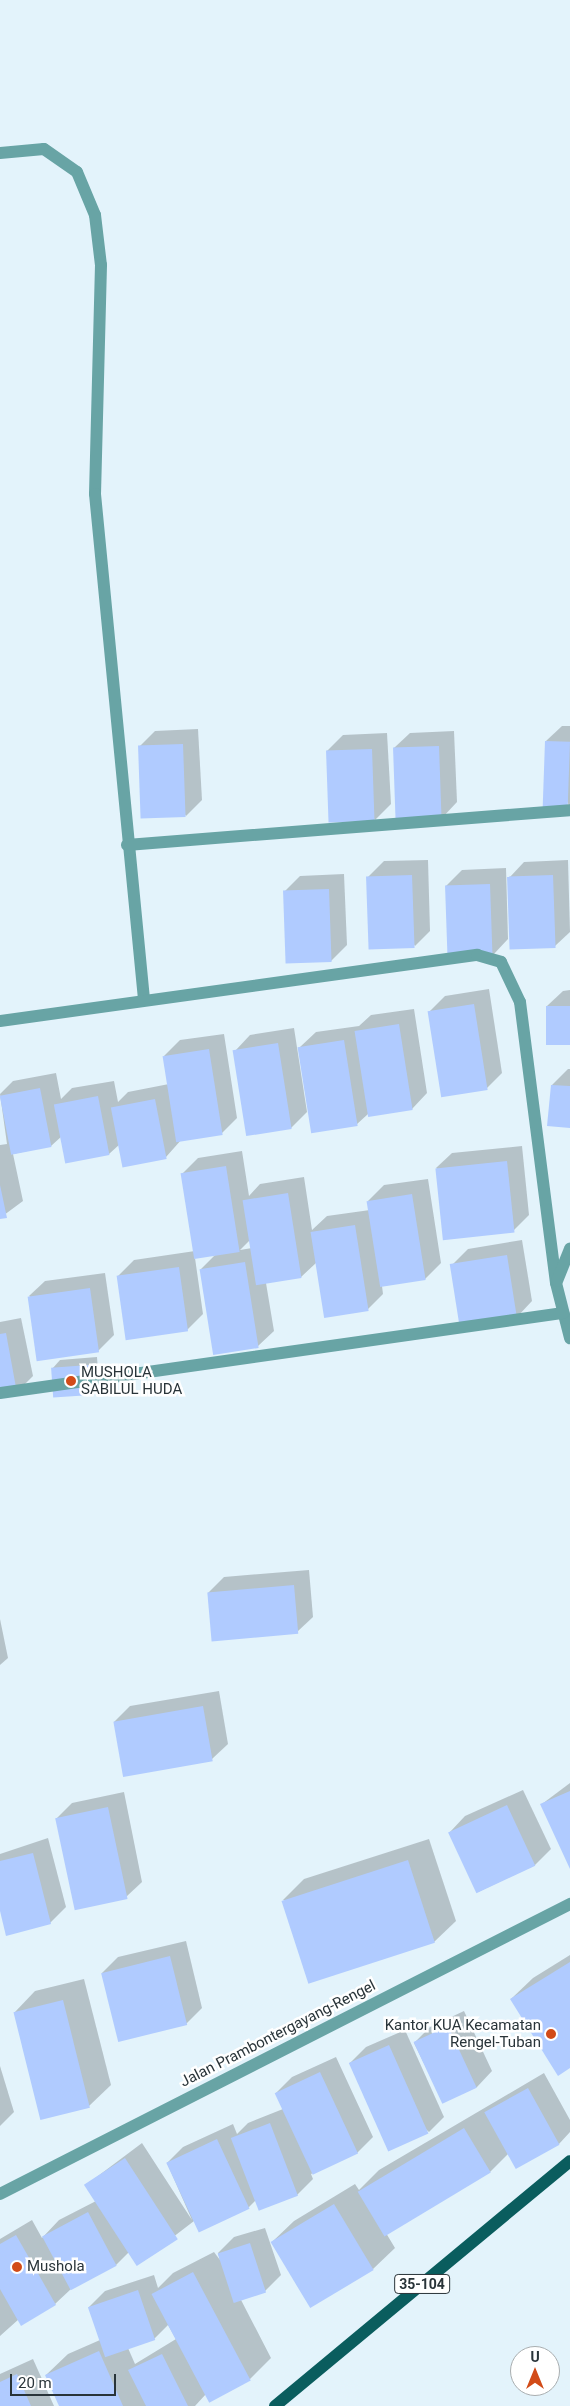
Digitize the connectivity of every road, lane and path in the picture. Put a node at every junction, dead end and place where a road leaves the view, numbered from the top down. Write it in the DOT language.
graph roads {
  1 [pos="0,153"];
  2 [pos="570,810"];
  3 [pos="126,845"];
  4 [pos="144,999"];
  5 [pos="0,1021"];
  6 [pos="570,1249"];
  7 [pos="556,1283"];
  8 [pos="563,1313"];
  9 [pos="570,1338"];
  10 [pos="0,1392"];
  11 [pos="570,1904"];
  12 [pos="570,2161"];
  13 [pos="0,2194"];
  14 [pos="275,2406"];
  1 -- 3 [label="street"];
  2 -- 3 [label="street"];
  3 -- 4 [label="street"];
  4 -- 5 [label="street"];
  4 -- 7 [label="street"];
  6 -- 7 [label="street"];
  7 -- 8 [label="street"];
  8 -- 9 [label="street"];
  8 -- 10 [label="street"];
  11 -- 13 [label="street, Jalan Prambontergayang-Rengel"];
  12 -- 14 [label="main road, 35-104"];
}
